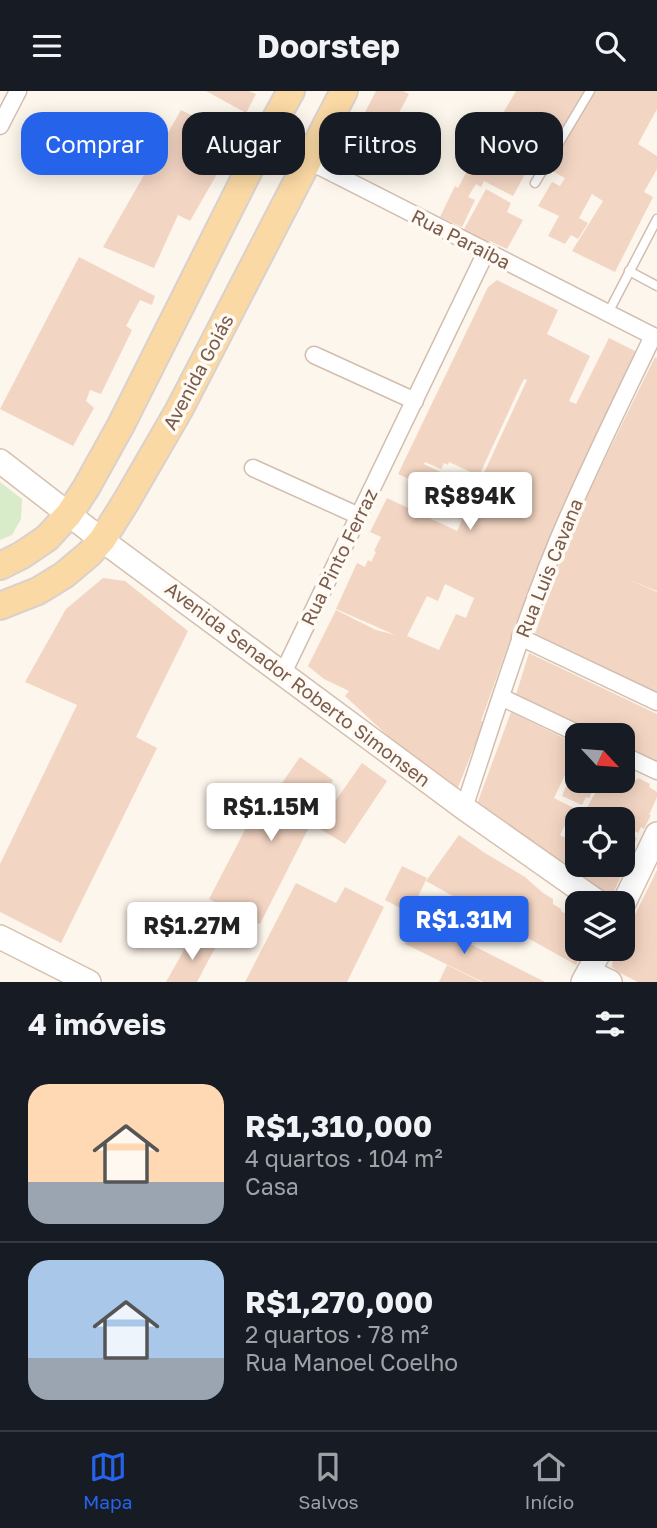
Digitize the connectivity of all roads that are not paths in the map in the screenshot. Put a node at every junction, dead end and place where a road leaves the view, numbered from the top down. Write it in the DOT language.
graph roads {
  1 [pos="18,91"];
  2 [pos="291,91"];
  3 [pos="344,91"];
  4 [pos="590,91"];
  5 [pos="279,112"];
  6 [pos="0,127"];
  7 [pos="307,160"];
  8 [pos="246,175"];
  9 [pos="535,183"];
  10 [pos="657,219"];
  11 [pos="653,236"];
  12 [pos="486,252"];
  13 [pos="629,271"];
  14 [pos="657,286"];
  15 [pos="608,313"];
  16 [pos="655,337"];
  17 [pos="314,355"];
  18 [pos="415,401"];
  19 [pos="0,461"];
  20 [pos="253,468"];
  21 [pos="69,513"];
  22 [pos="359,516"];
  23 [pos="102,540"];
  24 [pos="0,566"];
  25 [pos="0,606"];
  26 [pos="520,637"];
  27 [pos="283,673"];
  28 [pos="500,697"];
  29 [pos="657,702"];
  30 [pos="565,727"];
  31 [pos="635,761"];
  32 [pos="657,771"];
  33 [pos="464,808"];
  34 [pos="657,834"];
  35 [pos="583,891"];
  36 [pos="630,891"];
  37 [pos="0,937"];
  38 [pos="598,961"];
  39 [pos="594,979"];
  40 [pos="89,982"];
  1 -- 6 [label="street"];
  2 -- 5 [label="main road"];
  3 -- 7 [label="main road, Avenida Goiás"];
  4 -- 9 [label="lane"];
  7 -- 12 [label="street, Rua Paraiba"];
  7 -- 23 [label="main road, Avenida Goiás"];
  8 -- 21 [label="main road"];
  10 -- 11 [label="lane"];
  11 -- 13 [label="lane"];
  12 -- 15 [label="street, Rua Paraiba"];
  12 -- 18 [label="street, Rua Pinto Ferraz"];
  13 -- 14 [label="lane"];
  13 -- 15 [label="lane"];
  15 -- 16 [label="street, Rua Paraiba"];
  16 -- 26 [label="street, Rua Luis Cavana"];
  17 -- 18 [label="street"];
  18 -- 22 [label="street, Rua Pinto Ferraz"];
  19 -- 21 [label="street, Avenida Senador Roberto Simonsen"];
  20 -- 22 [label="street"];
  21 -- 23 [label="street, Avenida Senador Roberto Simonsen"];
  21 -- 24 [label="main road"];
  22 -- 27 [label="street, Rua Pinto Ferraz"];
  23 -- 25 [label="main road, Avenida Goiás"];
  23 -- 27 [label="street, Avenida Senador Roberto Simonsen"];
  26 -- 28 [label="street, Rua Luis Cavana"];
  26 -- 29 [label="street"];
  27 -- 33 [label="street, Avenida Senador Roberto Simonsen"];
  28 -- 30 [label="street"];
  28 -- 33 [label="street, Rua Luis Cavana"];
  31 -- 32 [label="street"];
  33 -- 35 [label="street, Avenida Senador Roberto Simonsen"];
  34 -- 36 [label="street"];
  37 -- 40 [label="street"];
  38 -- 39 [label="street"];
}
